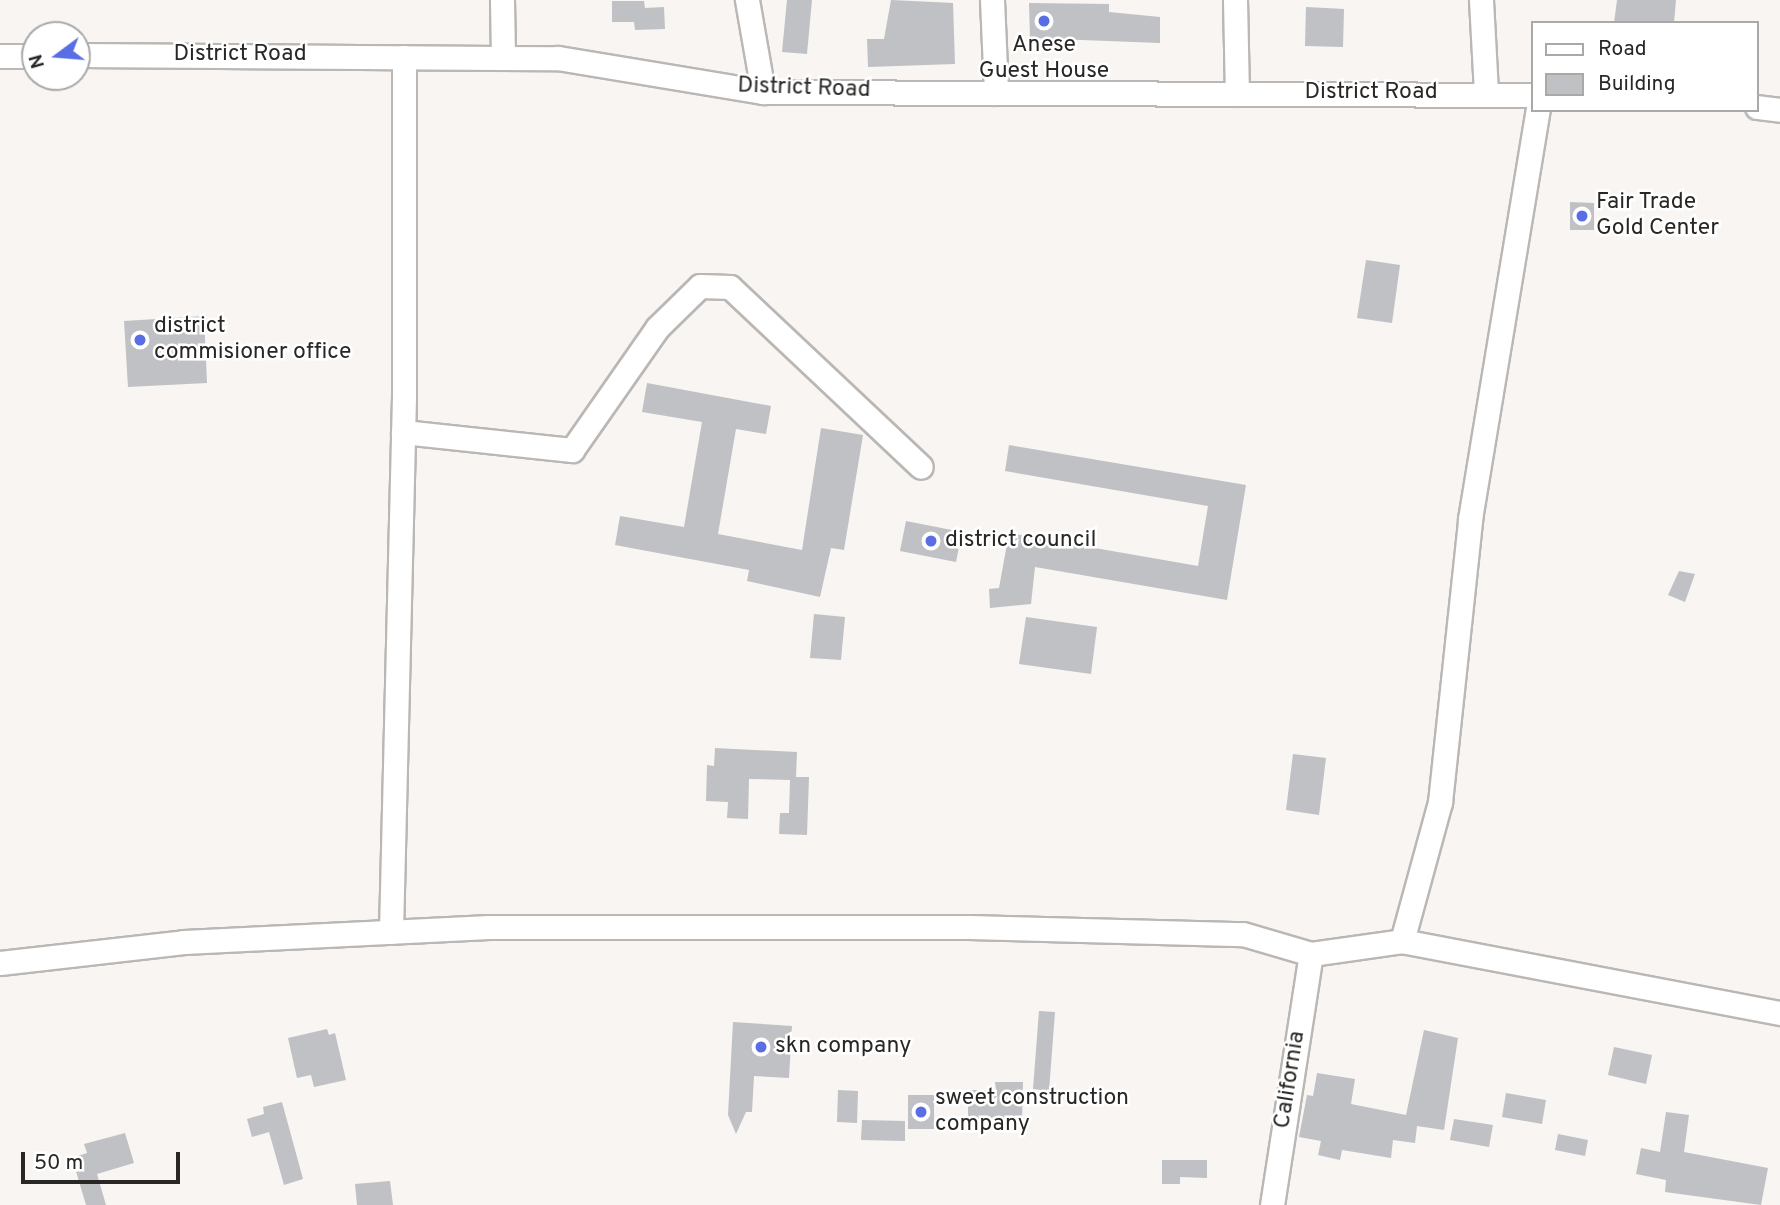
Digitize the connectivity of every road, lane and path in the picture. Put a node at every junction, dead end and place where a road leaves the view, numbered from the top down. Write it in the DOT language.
graph roads {
  1 [pos="502,0"];
  2 [pos="747,0"];
  3 [pos="992,0"];
  4 [pos="1235,0"];
  5 [pos="1481,0"];
  6 [pos="91,55"];
  7 [pos="0,56"];
  8 [pos="21,56"];
  9 [pos="404,57"];
  10 [pos="503,58"];
  11 [pos="763,92"];
  12 [pos="1486,92"];
  13 [pos="996,93"];
  14 [pos="1237,94"];
  15 [pos="1532,95"];
  16 [pos="1759,107"];
  17 [pos="1780,110"];
  18 [pos="1538,112"];
  19 [pos="403,432"];
  20 [pos="921,467"];
  21 [pos="391,932"];
  22 [pos="1402,941"];
  23 [pos="1311,954"];
  24 [pos="0,963"];
  25 [pos="1780,1013"];
  26 [pos="1272,1205"];
  1 -- 10 [label="street"];
  2 -- 11 [label="street"];
  3 -- 13 [label="street"];
  4 -- 14 [label="street"];
  5 -- 12 [label="street"];
  6 -- 9 [label="street, District Road"];
  7 -- 8 [label="street"];
  9 -- 10 [label="street, District Road"];
  9 -- 19 [label="street"];
  10 -- 11 [label="street, District Road"];
  11 -- 13 [label="street, District Road"];
  12 -- 14 [label="street, District Road"];
  12 -- 15 [label="street, District Road"];
  13 -- 14 [label="street, District Road"];
  16 -- 17 [label="street"];
  18 -- 22 [label="street"];
  19 -- 20 [label="street"];
  19 -- 21 [label="street"];
  21 -- 23 [label="street"];
  21 -- 24 [label="street"];
  22 -- 23 [label="street"];
  22 -- 25 [label="street"];
  23 -- 26 [label="street, California"];
}
